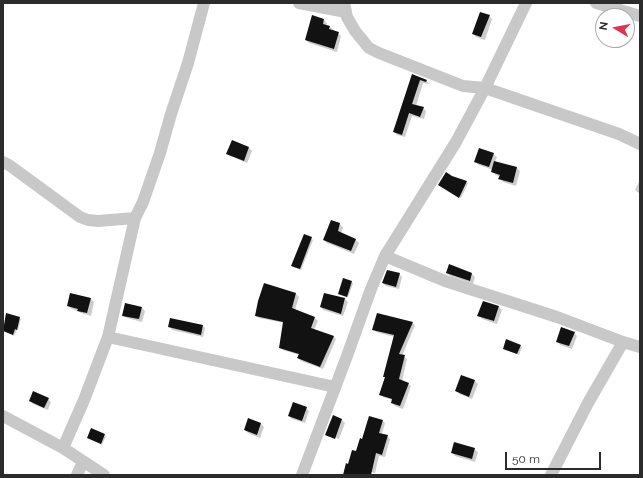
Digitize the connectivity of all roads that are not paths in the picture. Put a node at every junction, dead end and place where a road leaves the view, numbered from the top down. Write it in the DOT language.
graph roads {
  1 [pos="204,3"];
  2 [pos="299,3"];
  3 [pos="526,3"];
  4 [pos="596,3"];
  5 [pos="345,8"];
  6 [pos="640,16"];
  7 [pos="485,88"];
  8 [pos="640,144"];
  9 [pos="3,162"];
  10 [pos="135,218"];
  11 [pos="385,256"];
  12 [pos="108,337"];
  13 [pos="623,342"];
  14 [pos="640,348"];
  15 [pos="335,387"];
  16 [pos="3,416"];
  17 [pos="63,448"];
  18 [pos="84,462"];
  19 [pos="77,475"];
  20 [pos="104,475"];
  21 [pos="302,475"];
  22 [pos="551,475"];
  1 -- 10 [label="street"];
  2 -- 5 [label="street"];
  3 -- 7 [label="street"];
  4 -- 6 [label="street"];
  5 -- 7 [label="street"];
  7 -- 8 [label="street"];
  7 -- 11 [label="street"];
  9 -- 10 [label="street"];
  10 -- 12 [label="street"];
  11 -- 13 [label="street"];
  11 -- 15 [label="street"];
  12 -- 15 [label="street"];
  12 -- 17 [label="street"];
  13 -- 14 [label="street"];
  13 -- 22 [label="street"];
  15 -- 21 [label="street"];
  16 -- 17 [label="street"];
  17 -- 18 [label="street"];
  18 -- 19 [label="street"];
  18 -- 20 [label="street"];
}
